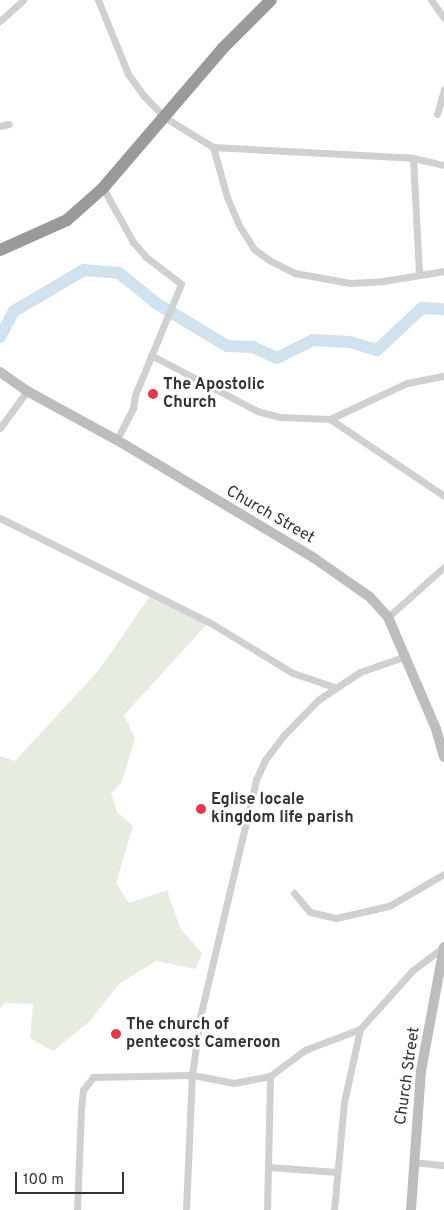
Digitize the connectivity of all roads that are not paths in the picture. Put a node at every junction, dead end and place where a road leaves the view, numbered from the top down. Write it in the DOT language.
graph roads {
  1 [pos="23,0"];
  2 [pos="98,0"];
  3 [pos="271,0"];
  4 [pos="431,0"];
  5 [pos="444,18"];
  6 [pos="0,21"];
  7 [pos="444,89"];
  8 [pos="436,114"];
  9 [pos="164,117"];
  10 [pos="9,124"];
  11 [pos="0,126"];
  12 [pos="213,147"];
  13 [pos="413,158"];
  14 [pos="444,165"];
  15 [pos="103,188"];
  16 [pos="0,250"];
  17 [pos="444,271"];
  18 [pos="419,274"];
  19 [pos="151,355"];
  20 [pos="0,372"];
  21 [pos="444,376"];
  22 [pos="27,391"];
  23 [pos="330,419"];
  24 [pos="0,428"];
  25 [pos="116,440"];
  26 [pos="444,496"];
  27 [pos="0,518"];
  28 [pos="444,568"];
  29 [pos="388,617"];
  30 [pos="404,657"];
  31 [pos="334,687"];
  32 [pos="444,757"];
  33 [pos="444,874"];
  34 [pos="294,893"];
  35 [pos="444,947"];
  36 [pos="360,1029"];
  37 [pos="192,1075"];
  38 [pos="270,1076"];
  39 [pos="413,1162"];
  40 [pos="444,1165"];
  41 [pos="269,1168"];
  42 [pos="337,1172"];
  43 [pos="77,1210"];
  44 [pos="186,1210"];
  45 [pos="268,1210"];
  46 [pos="334,1210"];
  47 [pos="411,1210"];
  1 -- 6 [label="street"];
  2 -- 9 [label="street"];
  3 -- 9 [label="highway"];
  4 -- 5 [label="street"];
  7 -- 8 [label="street"];
  9 -- 12 [label="street"];
  9 -- 15 [label="highway"];
  10 -- 11 [label="street"];
  12 -- 13 [label="street"];
  12 -- 18 [label="street"];
  13 -- 14 [label="street"];
  13 -- 18 [label="street"];
  15 -- 16 [label="highway"];
  15 -- 19 [label="street"];
  17 -- 18 [label="street"];
  19 -- 23 [label="street"];
  19 -- 25 [label="street"];
  20 -- 22 [label="main road, Church Street"];
  21 -- 23 [label="street"];
  22 -- 24 [label="street"];
  22 -- 25 [label="main road, Church Street"];
  23 -- 26 [label="street"];
  25 -- 29 [label="main road, Church Street"];
  27 -- 31 [label="street"];
  28 -- 29 [label="street"];
  29 -- 30 [label="main road, Church Street"];
  30 -- 31 [label="street"];
  30 -- 32 [label="main road, Church Street"];
  31 -- 37 [label="street"];
  33 -- 34 [label="street"];
  35 -- 36 [label="street"];
  35 -- 39 [label="main road, Church Street"];
  36 -- 38 [label="street"];
  36 -- 42 [label="street"];
  37 -- 38 [label="street"];
  37 -- 43 [label="street"];
  37 -- 44 [label="street"];
  38 -- 41 [label="street"];
  39 -- 40 [label="street"];
  39 -- 47 [label="main road, Church Street"];
  41 -- 42 [label="street"];
  41 -- 45 [label="street"];
  42 -- 46 [label="street"];
}
